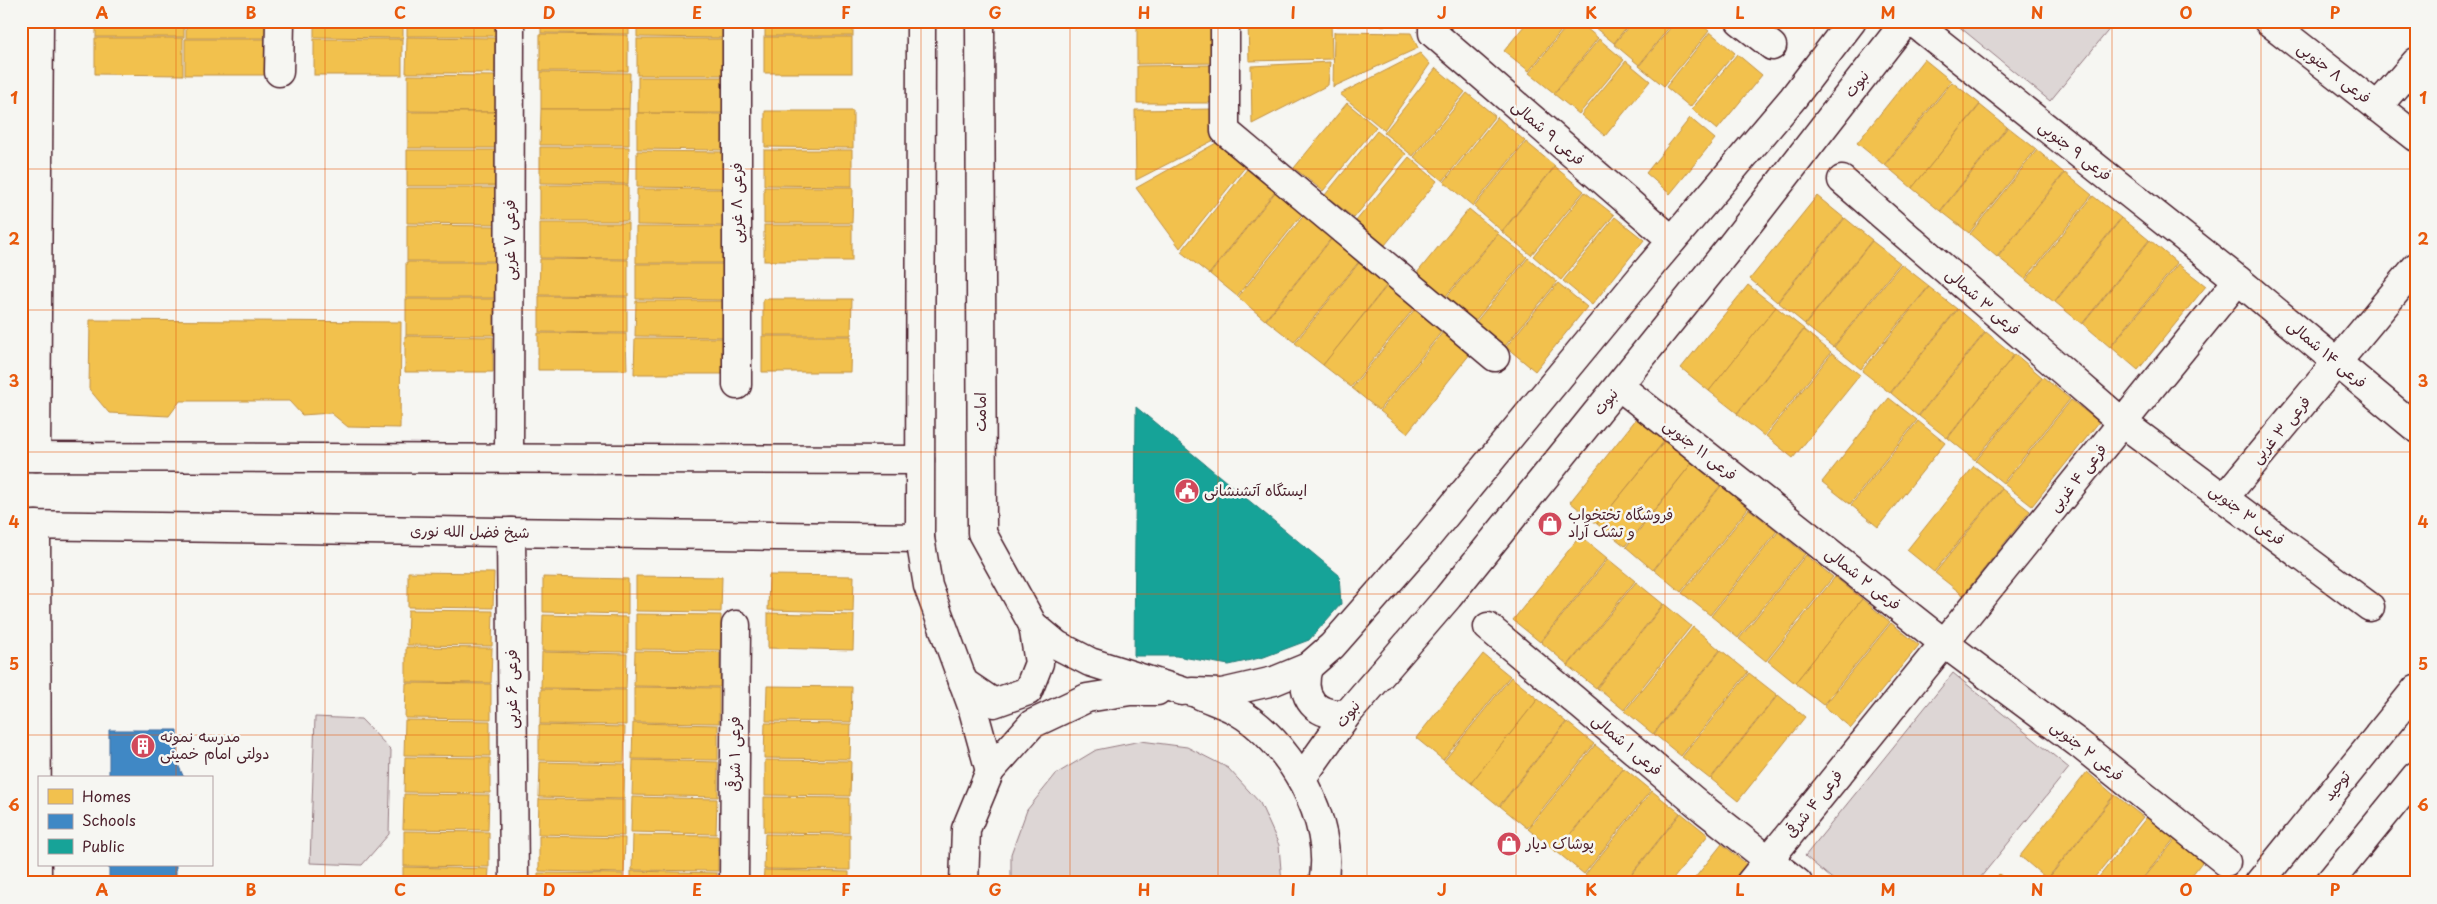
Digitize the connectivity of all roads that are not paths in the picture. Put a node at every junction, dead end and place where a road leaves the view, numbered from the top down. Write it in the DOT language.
graph roads {
  1 [pos="39,21"];
  2 [pos="280,21"];
  3 [pos="510,21"];
  4 [pos="737,21"];
  5 [pos="921,21"];
  6 [pos="980,21"];
  7 [pos="1225,21"];
  8 [pos="1433,21"];
  9 [pos="1740,21"];
  10 [pos="1852,21"];
  11 [pos="1906,21"];
  12 [pos="1912,21"];
  13 [pos="2268,21"];
  14 [pos="1772,46"];
  15 [pos="2416,62"];
  16 [pos="279,72"];
  17 [pos="2377,107"];
  18 [pos="2416,137"];
  19 [pos="1842,180"];
  20 [pos="1672,240"];
  21 [pos="2412,271"];
  22 [pos="2238,280"];
  23 [pos="1495,357"];
  24 [pos="2337,363"];
  25 [pos="737,384"];
  26 [pos="1619,386"];
  27 [pos="29,413"];
  28 [pos="2123,423"];
  29 [pos="2416,428"];
  30 [pos="29,457"];
  31 [pos="509,458"];
  32 [pos="920,460"];
  33 [pos="2224,498"];
  34 [pos="1782,514"];
  35 [pos="29,525"];
  36 [pos="511,532"];
  37 [pos="920,538"];
  38 [pos="21,554"];
  39 [pos="36,580"];
  40 [pos="2370,607"];
  41 [pos="736,625"];
  42 [pos="1033,625"];
  43 [pos="1488,628"];
  44 [pos="1944,643"];
  45 [pos="1308,667"];
  46 [pos="963,682"];
  47 [pos="2416,689"];
  48 [pos="1187,692"];
  49 [pos="1348,712"];
  50 [pos="990,771"];
  51 [pos="2416,776"];
  52 [pos="1302,778"];
  53 [pos="1769,860"];
  54 [pos="2226,862"];
  55 [pos="1328,878"];
  56 [pos="37,883"];
  57 [pos="514,883"];
  58 [pos="734,883"];
  59 [pos="964,883"];
  60 [pos="1750,883"];
  61 [pos="1798,883"];
  62 [pos="2259,883"];
  63 [pos="2329,883"];
  1 -- 27 [label="street"];
  2 -- 16 [label="street"];
  3 -- 31 [label="street, فرعی ۷ غربی"];
  4 -- 25 [label="street, فرعی ۸ غربی"];
  5 -- 32 [label="street"];
  6 -- 42 [label="street, امامت"];
  7 -- 23 [label="street"];
  8 -- 20 [label="street, فرعی ۹ شمالی"];
  9 -- 14 [label="street"];
  10 -- 20 [label="street"];
  11 -- 26 [label="street, نبوت"];
  12 -- 22 [label="street, فرعی ۹ جنوبی"];
  13 -- 17 [label="street, فرعی ۸ جنوبی"];
  15 -- 17 [label="street"];
  17 -- 18 [label="street, فرعی ۸ جنوبی"];
  19 -- 28 [label="street, فرعی ۳ شمالی"];
  20 -- 45 [label="street"];
  21 -- 24 [label="street, فرعی ۳ غربی"];
  22 -- 24 [label="street, فرعی ۱۴ شمالی"];
  22 -- 28 [label="street"];
  24 -- 29 [label="street, فرعی ۱۴ شمالی"];
  24 -- 33 [label="street, فرعی ۳ غربی"];
  26 -- 34 [label="street, فرعی ۱۱ جنوبی"];
  26 -- 49 [label="street, نبوت"];
  27 -- 30 [label="street"];
  28 -- 33 [label="street, فرعی ۳ جنوبی"];
  28 -- 44 [label="street, فرعی ۴ غربی"];
  30 -- 31 [label="street"];
  31 -- 32 [label="street"];
  32 -- 37 [label="street"];
  33 -- 40 [label="street, فرعی ۳ جنوبی"];
  34 -- 44 [label="street, فرعی ۲ شمالی"];
  35 -- 36 [label="street, شیخ فضل الله نوری"];
  35 -- 39 [label="street"];
  36 -- 37 [label="street, شیخ فضل الله نوری"];
  36 -- 57 [label="street, فرعی ۶ غربی"];
  37 -- 46 [label="street"];
  38 -- 39 [label="street"];
  39 -- 56 [label="street"];
  41 -- 58 [label="street, فرعی ۱ شرقی"];
  42 -- 46 [label="street"];
  42 -- 48 [label="street, امامت"];
  43 -- 53 [label="street, فرعی ۱ شمالی"];
  44 -- 53 [label="street, فرعی ۴ شرقی"];
  44 -- 54 [label="street, فرعی ۲ جنوبی"];
  45 -- 48 [label="street"];
  45 -- 49 [label="street"];
  46 -- 50 [label="street"];
  47 -- 62 [label="street, توحید"];
  48 -- 50 [label="street"];
  48 -- 52 [label="street"];
  49 -- 52 [label="street, نبوت"];
  50 -- 59 [label="street"];
  51 -- 63 [label="street"];
  52 -- 55 [label="street"];
  53 -- 60 [label="street"];
  53 -- 61 [label="street, فرعی ۱ شمالی"];
}
